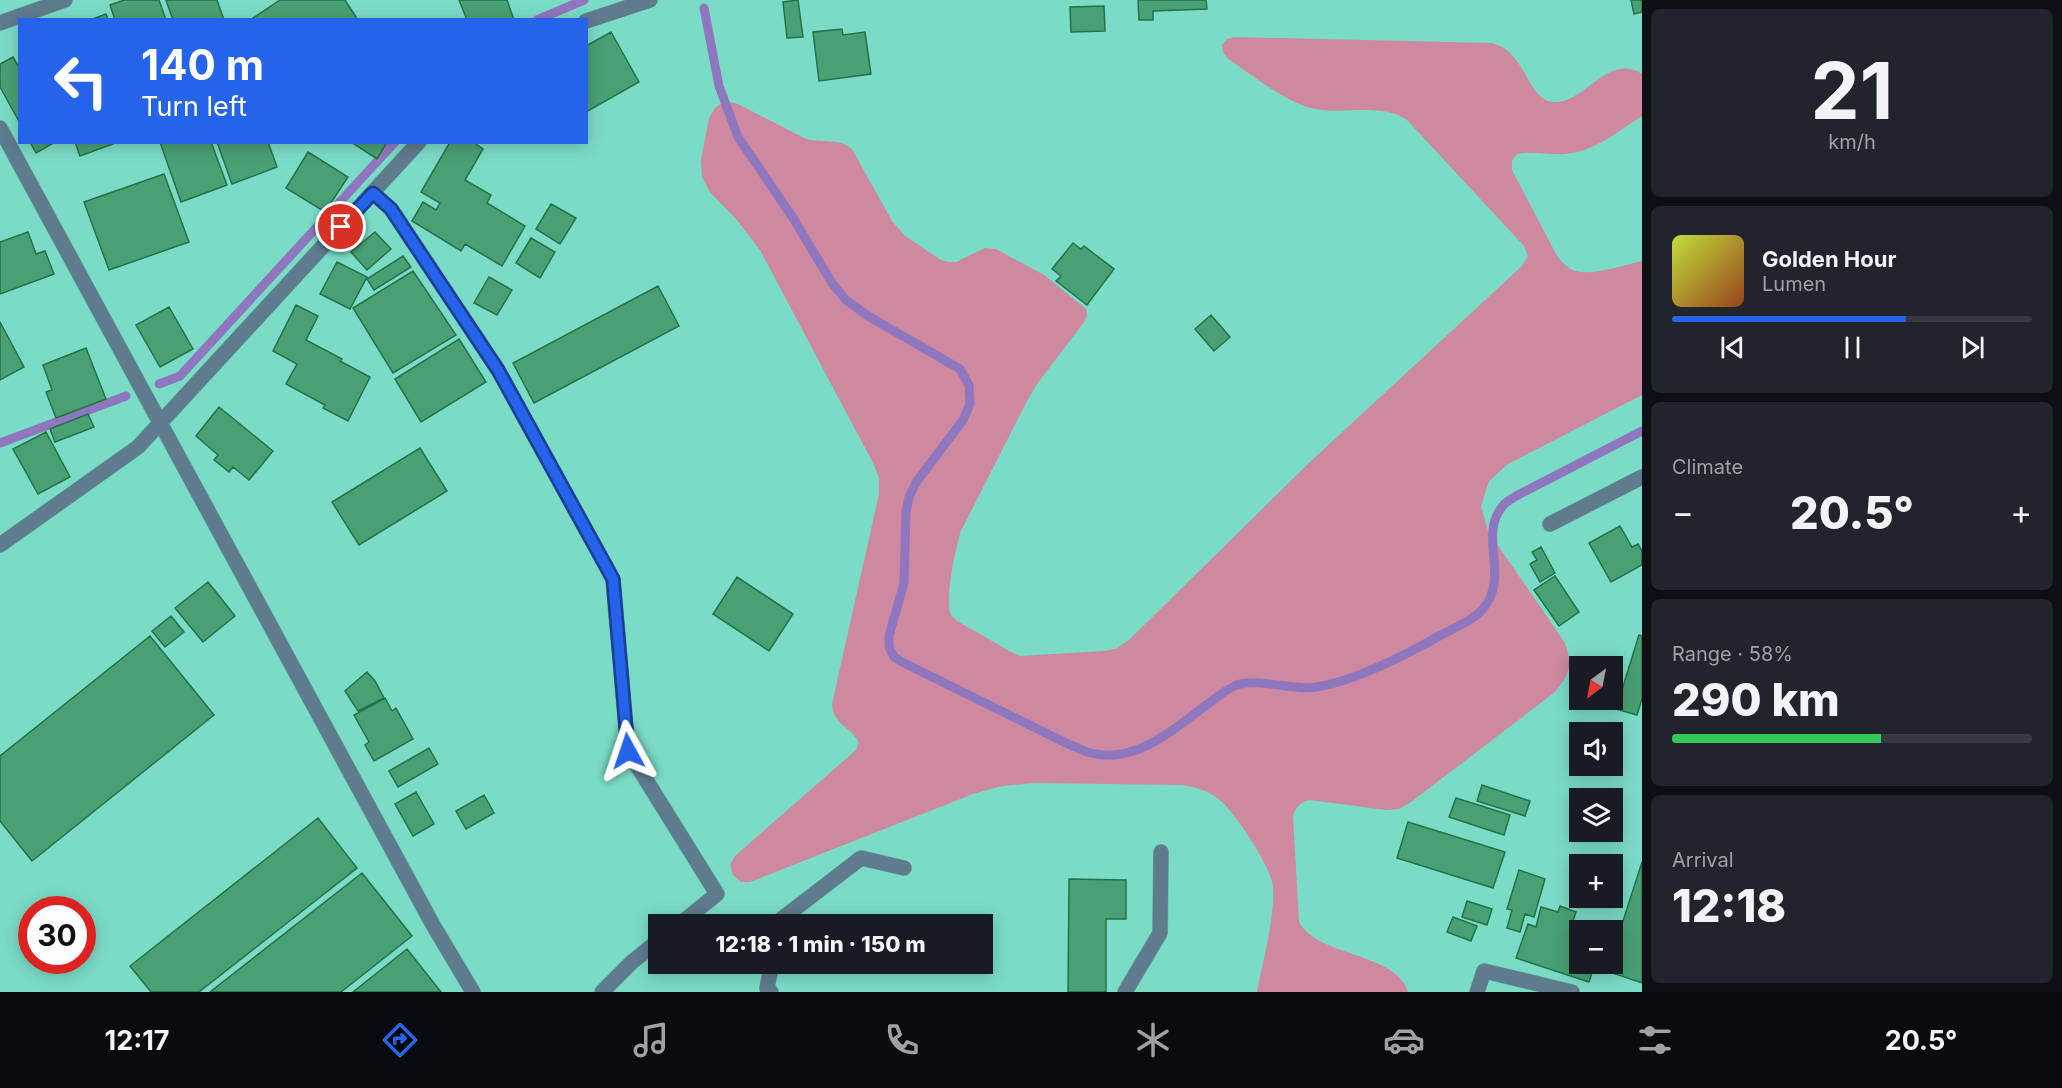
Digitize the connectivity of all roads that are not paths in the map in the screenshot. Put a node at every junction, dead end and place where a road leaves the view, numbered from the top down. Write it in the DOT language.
graph roads {
  1 [pos="65,0"];
  2 [pos="650,0"];
  3 [pos="588,20"];
  4 [pos="0,23"];
  5 [pos="0,128"];
  6 [pos="417,144"];
  7 [pos="373,193"];
  8 [pos="161,423"];
  9 [pos="1642,477"];
  10 [pos="1550,524"];
  11 [pos="0,545"];
  12 [pos="1161,852"];
  13 [pos="904,868"];
  14 [pos="692,914"];
  15 [pos="788,914"];
  16 [pos="648,949"];
  17 [pos="770,974"];
  18 [pos="473,992"];
  19 [pos="602,992"];
  20 [pos="771,992"];
  21 [pos="1125,992"];
  22 [pos="1477,992"];
  23 [pos="1572,992"];
  1 -- 4 [label="street"];
  2 -- 3 [label="street"];
  5 -- 8 [label="street"];
  6 -- 7 [label="street"];
  7 -- 8 [label="street"];
  7 -- 14 [label="street"];
  8 -- 11 [label="street"];
  8 -- 18 [label="street"];
  9 -- 10 [label="street"];
  12 -- 21 [label="street"];
  13 -- 15 [label="street"];
  16 -- 19 [label="street"];
  17 -- 20 [label="street"];
  22 -- 23 [label="street"];
}
